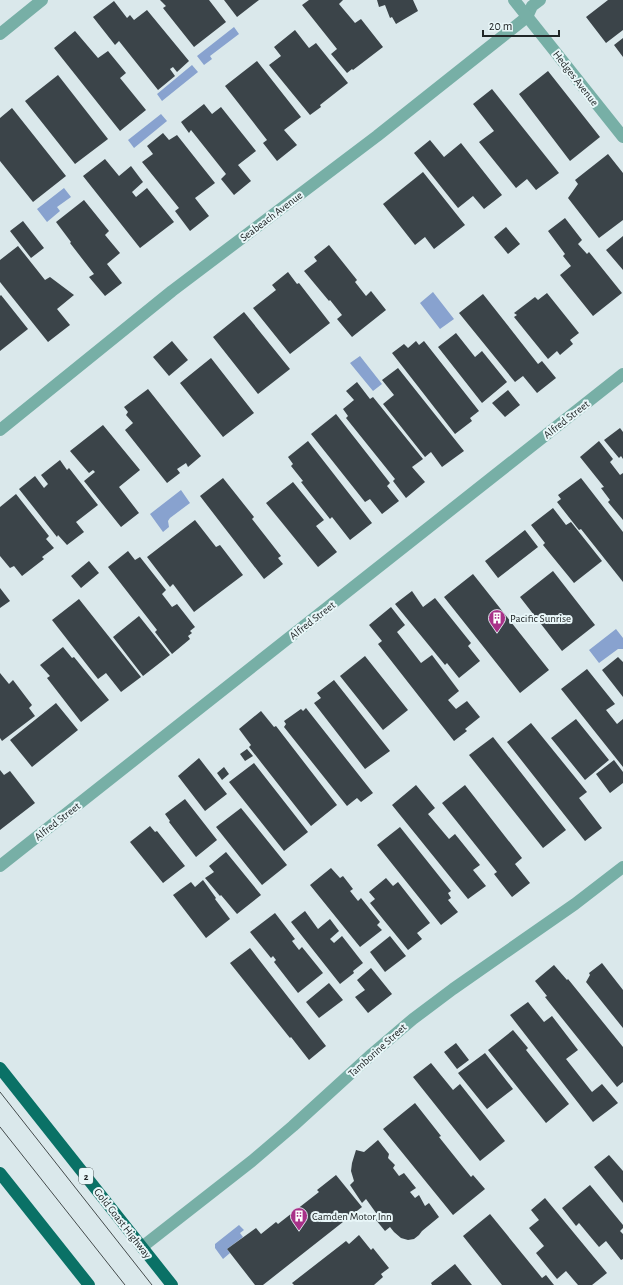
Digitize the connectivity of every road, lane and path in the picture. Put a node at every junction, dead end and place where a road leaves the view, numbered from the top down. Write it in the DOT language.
graph roads {
  1 [pos="42,0"];
  2 [pos="514,0"];
  3 [pos="540,0"];
  4 [pos="527,16"];
  5 [pos="0,34"];
  6 [pos="623,137"];
  7 [pos="623,374"];
  8 [pos="0,430"];
  9 [pos="0,866"];
  10 [pos="623,867"];
  11 [pos="0,1068"];
  12 [pos="0,1172"];
  13 [pos="142,1247"];
  14 [pos="89,1285"];
  15 [pos="172,1285"];
  1 -- 5 [label="street"];
  2 -- 4 [label="street, Hedges Avenue"];
  3 -- 4 [label="street, Seabeach Avenue"];
  4 -- 6 [label="street, Hedges Avenue"];
  4 -- 8 [label="street, Seabeach Avenue"];
  7 -- 9 [label="street, Alfred Street"];
  10 -- 13 [label="street, Tamborine Street"];
  11 -- 13 [label="highway, Gold Coast Highway / 2"];
  12 -- 14 [label="highway"];
  13 -- 15 [label="highway, Gold Coast Highway / 2"];
}
